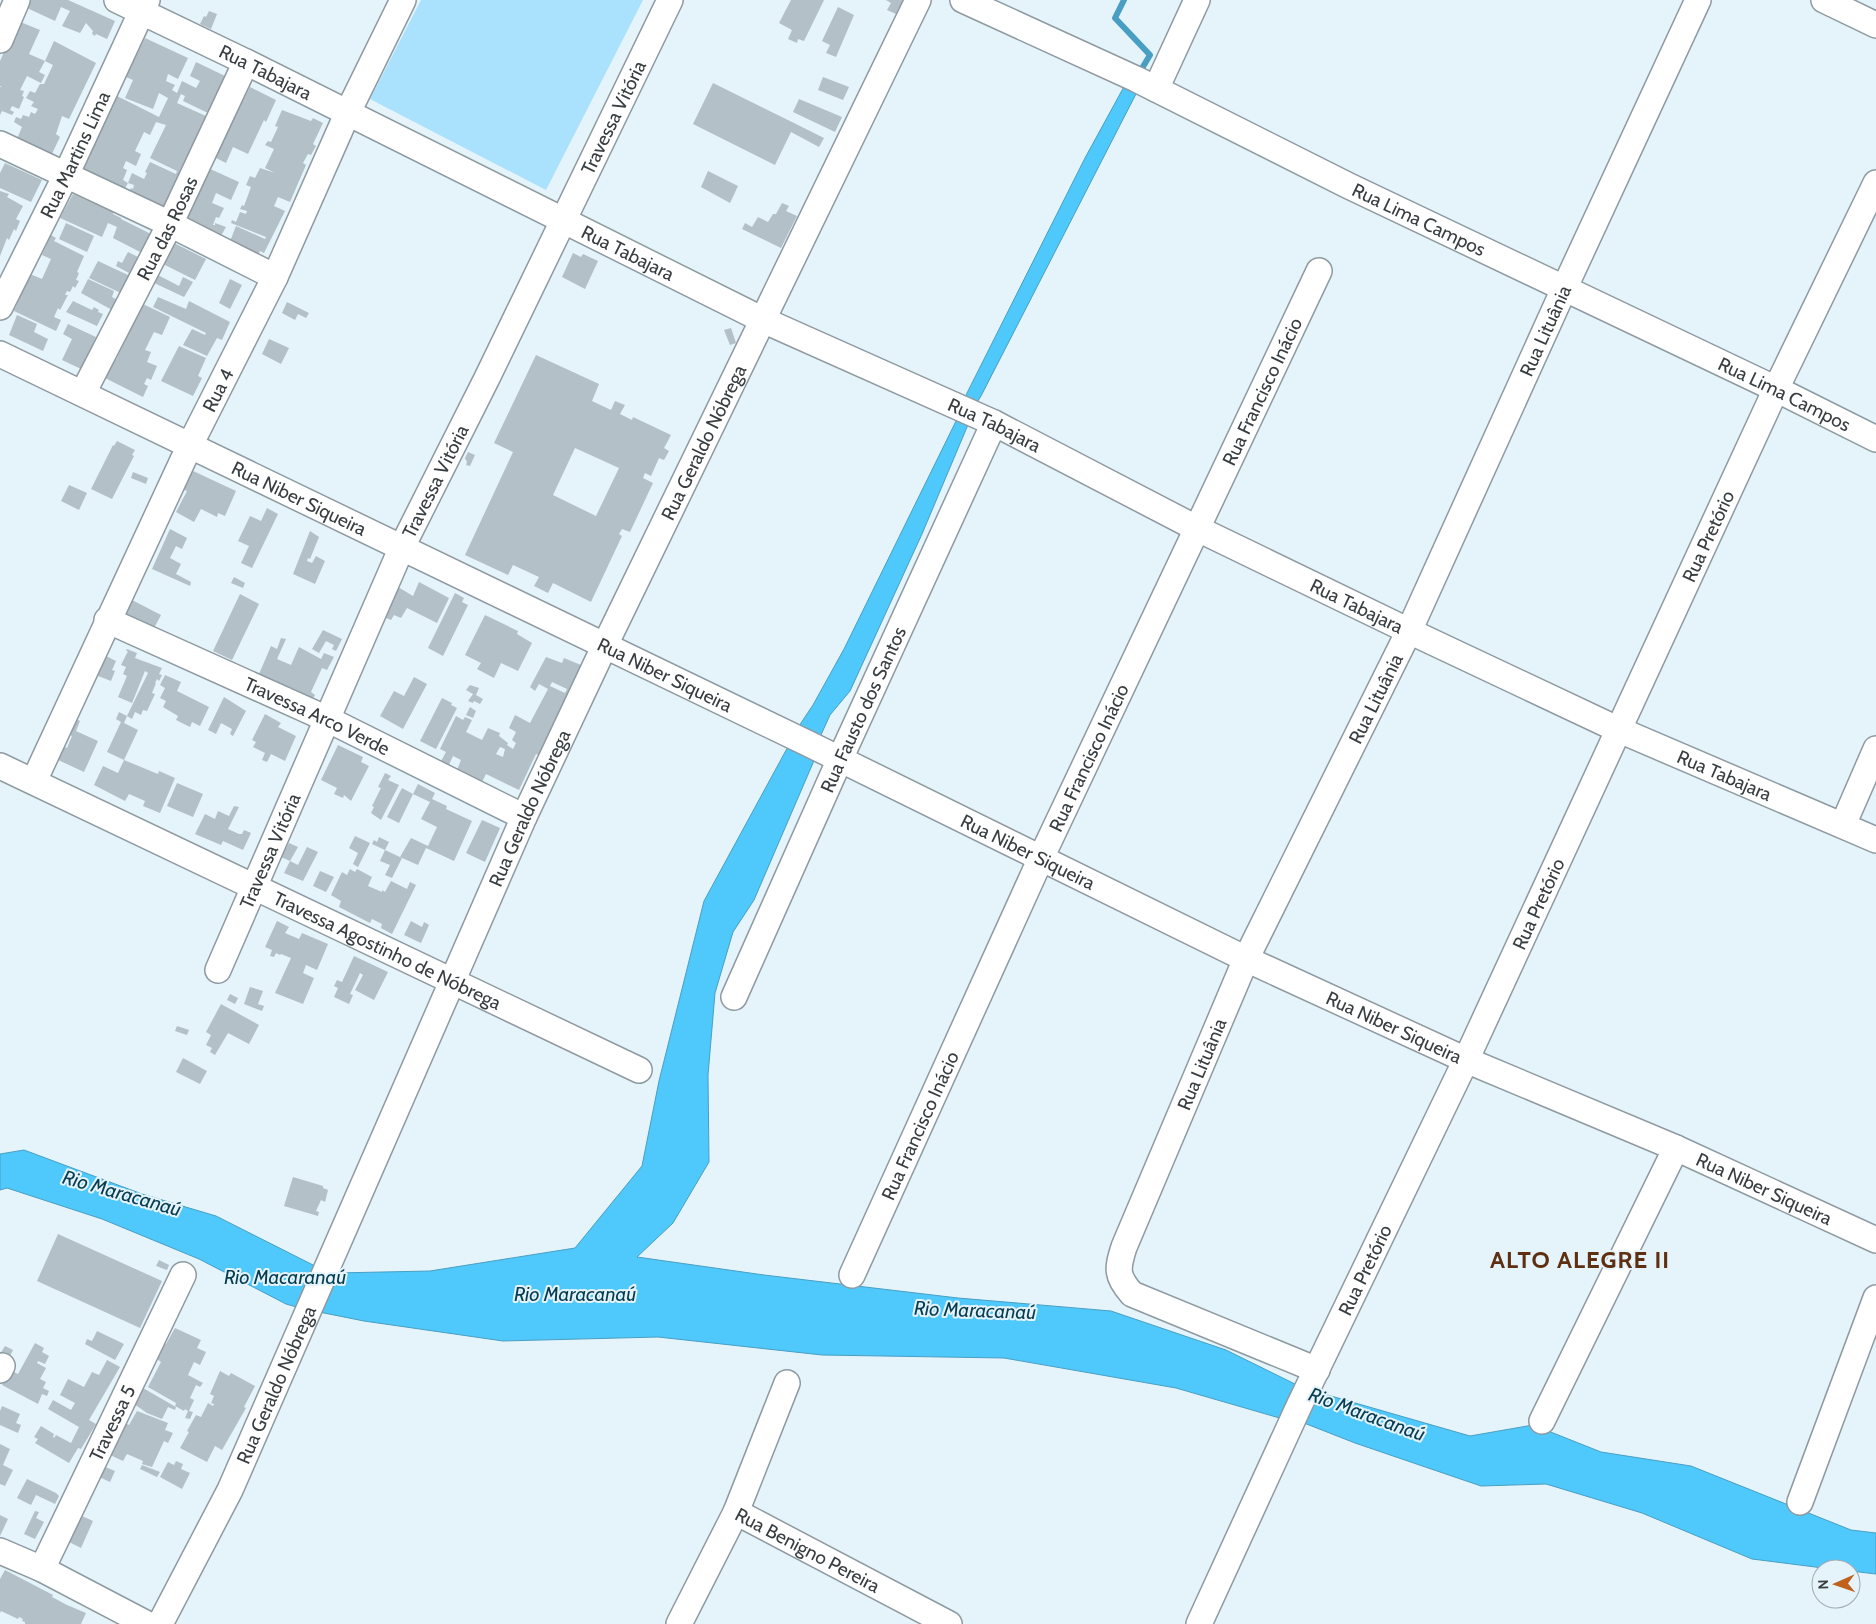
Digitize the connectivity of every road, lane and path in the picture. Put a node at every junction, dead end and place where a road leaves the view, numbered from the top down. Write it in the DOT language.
graph roads {
  1 [pos="17,0"];
  2 [pos="117,0"];
  3 [pos="403,0"];
  4 [pos="670,0"];
  5 [pos="918,0"];
  6 [pos="963,0"];
  7 [pos="1197,0"];
  8 [pos="1698,0"];
  9 [pos="1824,0"];
  10 [pos="144,6"];
  11 [pos="1876,24"];
  12 [pos="0,40"];
  13 [pos="246,62"];
  14 [pos="1156,89"];
  15 [pos="348,112"];
  16 [pos="0,144"];
  17 [pos="66,175"];
  18 [pos="1876,183"];
  19 [pos="562,221"];
  20 [pos="170,224"];
  21 [pos="1319,271"];
  22 [pos="275,277"];
  23 [pos="1564,288"];
  24 [pos="0,307"];
  25 [pos="763,320"];
  26 [pos="0,354"];
  27 [pos="1776,389"];
  28 [pos="83,393"];
  29 [pos="994,423"];
  30 [pos="1876,439"];
  31 [pos="190,445"];
  32 [pos="1196,528"];
  33 [pos="402,547"];
  34 [pos="107,620"];
  35 [pos="1409,631"];
  36 [pos="605,645"];
  37 [pos="327,719"];
  38 [pos="1617,729"];
  39 [pos="1876,749"];
  40 [pos="840,759"];
  41 [pos="0,766"];
  42 [pos="34,781"];
  43 [pos="524,817"];
  44 [pos="1843,825"];
  45 [pos="1876,840"];
  46 [pos="1041,858"];
  47 [pos="255,887"];
  48 [pos="1246,959"];
  49 [pos="218,970"];
  50 [pos="453,981"];
  51 [pos="734,997"];
  52 [pos="1466,1060"];
  53 [pos="639,1070"];
  54 [pos="1676,1148"];
  55 [pos="1876,1240"];
  56 [pos="183,1275"];
  57 [pos="852,1275"];
  58 [pos="1876,1298"];
  59 [pos="1317,1370"];
  60 [pos="787,1383"];
  61 [pos="1542,1421"];
  62 [pos="1800,1502"];
  63 [pos="736,1512"];
  64 [pos="0,1551"];
  65 [pos="42,1569"];
  66 [pos="937,1622"];
  67 [pos="147,1624"];
  68 [pos="160,1624"];
  69 [pos="680,1624"];
  70 [pos="1199,1624"];
  1 -- 12 [label="street"];
  2 -- 10 [label="street, Rua Tabajara"];
  3 -- 15 [label="street, Rua 4"];
  4 -- 19 [label="street, Travessa Vitória"];
  5 -- 25 [label="street, Rua Geraldo Nóbrega"];
  6 -- 14 [label="street, Rua Lima Campos"];
  7 -- 14 [label="street"];
  8 -- 23 [label="street, Rua Lituânia"];
  9 -- 11 [label="street"];
  10 -- 13 [label="street, Rua Tabajara"];
  10 -- 17 [label="street, Rua Martins Lima"];
  13 -- 15 [label="street, Rua Tabajara"];
  13 -- 20 [label="street, Rua das Rosas"];
  14 -- 23 [label="street, Rua Lima Campos"];
  15 -- 19 [label="street, Rua Tabajara"];
  15 -- 22 [label="street, Rua 4"];
  16 -- 17 [label="street"];
  17 -- 20 [label="street"];
  17 -- 24 [label="street, Rua Martins Lima"];
  18 -- 27 [label="street, Rua Pretório"];
  19 -- 25 [label="street, Rua Tabajara"];
  19 -- 33 [label="street, Travessa Vitória"];
  20 -- 22 [label="street"];
  20 -- 28 [label="street, Rua das Rosas"];
  21 -- 32 [label="street, Rua Francisco Inácio"];
  22 -- 31 [label="street, Rua 4"];
  23 -- 27 [label="street, Rua Lima Campos"];
  23 -- 35 [label="street, Rua Lituânia"];
  25 -- 29 [label="street, Rua Tabajara"];
  25 -- 36 [label="street, Rua Geraldo Nóbrega"];
  26 -- 28 [label="street, Rua Niber Siqueira"];
  27 -- 30 [label="street, Rua Lima Campos"];
  27 -- 38 [label="street, Rua Pretório"];
  28 -- 31 [label="street, Rua Niber Siqueira"];
  29 -- 32 [label="street, Rua Tabajara"];
  29 -- 40 [label="street, Rua Fausto dos Santos"];
  31 -- 33 [label="street, Rua Niber Siqueira"];
  31 -- 34 [label="street, Rua 4"];
  32 -- 35 [label="street, Rua Tabajara"];
  32 -- 46 [label="street, Rua Francisco Inácio"];
  33 -- 36 [label="street, Rua Niber Siqueira"];
  33 -- 37 [label="street, Travessa Vitória"];
  34 -- 37 [label="street, Travessa Arco Verde"];
  34 -- 42 [label="street, Rua 4"];
  35 -- 38 [label="street, Rua Tabajara"];
  35 -- 48 [label="street, Rua Lituânia"];
  36 -- 40 [label="street, Rua Niber Siqueira"];
  36 -- 43 [label="street, Rua Geraldo Nóbrega"];
  37 -- 43 [label="street, Travessa Arco Verde"];
  37 -- 47 [label="street, Travessa Vitória"];
  38 -- 44 [label="street, Rua Tabajara"];
  38 -- 52 [label="street, Rua Pretório"];
  39 -- 44 [label="street"];
  40 -- 46 [label="street, Rua Niber Siqueira"];
  40 -- 51 [label="street, Rua Fausto dos Santos"];
  41 -- 42 [label="street, Travessa Agostinho de Nóbrega"];
  42 -- 47 [label="street, Travessa Agostinho de Nóbrega"];
  43 -- 50 [label="street, Rua Geraldo Nóbrega"];
  44 -- 45 [label="street, Rua Tabajara"];
  46 -- 48 [label="street, Rua Niber Siqueira"];
  46 -- 57 [label="street, Rua Francisco Inácio"];
  47 -- 49 [label="street, Travessa Vitória"];
  47 -- 50 [label="street, Travessa Agostinho de Nóbrega"];
  48 -- 52 [label="street, Rua Niber Siqueira"];
  48 -- 59 [label="street, Rua Lituânia"];
  50 -- 53 [label="street, Travessa Agostinho de Nóbrega"];
  50 -- 68 [label="street, Rua Geraldo Nóbrega"];
  52 -- 54 [label="street, Rua Niber Siqueira"];
  52 -- 59 [label="street, Rua Pretório"];
  54 -- 55 [label="street, Rua Niber Siqueira"];
  54 -- 61 [label="street"];
  56 -- 65 [label="street, Travessa 5"];
  58 -- 62 [label="street"];
  59 -- 70 [label="street, Rua Pretório"];
  60 -- 63 [label="street, Rua Benigno Pereira"];
  63 -- 66 [label="street, Rua Benigno Pereira"];
  63 -- 69 [label="street"];
  64 -- 65 [label="street"];
  65 -- 67 [label="street"];
}
